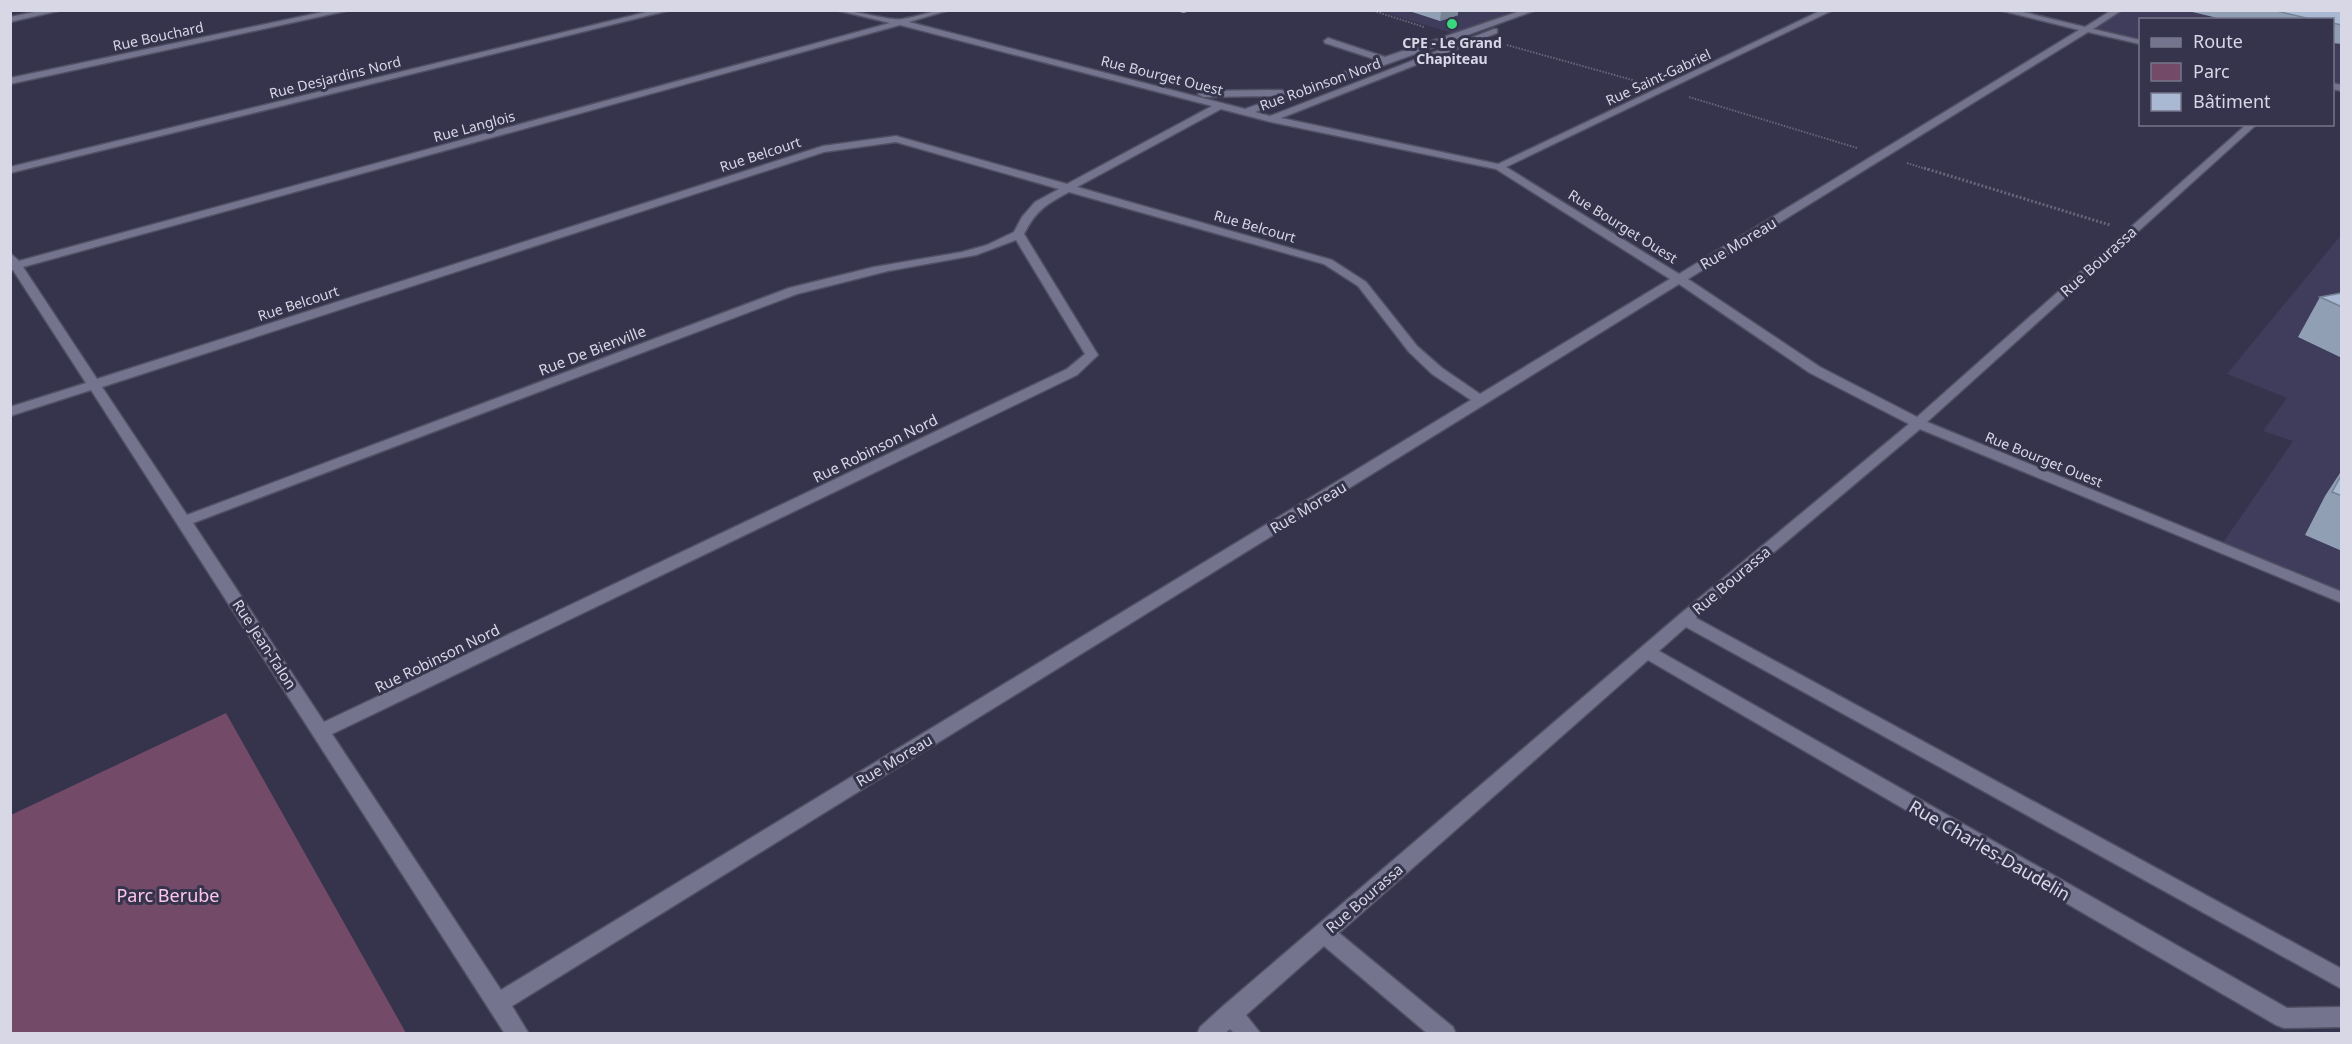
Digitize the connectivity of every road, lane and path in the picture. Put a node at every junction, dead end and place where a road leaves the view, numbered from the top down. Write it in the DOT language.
graph roads {
  1 [pos="58,10"];
  2 [pos="346,10"];
  3 [pos="667,10"];
  4 [pos="840,10"];
  5 [pos="945,10"];
  6 [pos="1371,10"];
  7 [pos="1532,10"];
  8 [pos="1538,10"];
  9 [pos="1829,10"];
  10 [pos="2003,10"];
  11 [pos="2118,10"];
  12 [pos="10,20"];
  13 [pos="899,22"];
  14 [pos="2087,30"];
  15 [pos="1452,36"];
  16 [pos="1478,39"];
  17 [pos="1328,41"];
  18 [pos="2139,42"];
  19 [pos="1385,60"];
  20 [pos="1405,66"];
  21 [pos="10,81"];
  22 [pos="1664,89"];
  23 [pos="1302,90"];
  24 [pos="1167,91"];
  25 [pos="1221,105"];
  26 [pos="1246,112"];
  27 [pos="1270,119"];
  28 [pos="2251,126"];
  29 [pos="1882,155"];
  30 [pos="1499,167"];
  31 [pos="10,170"];
  32 [pos="1065,189"];
  33 [pos="2130,231"];
  34 [pos="1018,234"];
  35 [pos="12,262"];
  36 [pos="1679,279"];
  37 [pos="96,384"];
  38 [pos="1481,401"];
  39 [pos="10,412"];
  40 [pos="1918,423"];
  41 [pos="185,521"];
  42 [pos="2342,598"];
  43 [pos="1684,619"];
  44 [pos="1647,652"];
  45 [pos="321,731"];
  46 [pos="1324,933"];
  47 [pos="2342,980"];
  48 [pos="498,1003"];
  49 [pos="1230,1014"];
  50 [pos="2342,1017"];
  51 [pos="518,1034"];
  52 [pos="1208,1034"];
  53 [pos="1250,1034"];
  54 [pos="1445,1034"];
  1 -- 12 [label="street"];
  2 -- 21 [label="street, Rue Bouchard"];
  3 -- 31 [label="street, Rue Desjardins Nord"];
  4 -- 13 [label="street, Rue Bourget Ouest"];
  5 -- 13 [label="street, Rue Langlois"];
  6 -- 15 [label="path"];
  7 -- 15 [label="street, Rue Robinson Nord"];
  8 -- 16 [label="street, Rue Robinson Nord"];
  9 -- 22 [label="street, Rue Saint-Gabriel"];
  10 -- 14 [label="street"];
  11 -- 14 [label="street, Rue Moreau"];
  13 -- 24 [label="street, Rue Bourget Ouest"];
  13 -- 35 [label="street, Rue Langlois"];
  14 -- 18 [label="street"];
  14 -- 29 [label="street, Rue Moreau"];
  15 -- 19 [label="street, Rue Robinson Nord"];
  16 -- 20 [label="street, Rue Robinson Nord"];
  16 -- 22 [label="path"];
  17 -- 19 [label="street"];
  19 -- 20 [label="street"];
  19 -- 23 [label="street, Rue Robinson Nord"];
  20 -- 27 [label="street, Rue Robinson Nord"];
  22 -- 29 [label="path"];
  22 -- 30 [label="street, Rue Saint-Gabriel"];
  23 -- 24 [label="street"];
  23 -- 26 [label="street, Rue Robinson Nord"];
  24 -- 25 [label="street, Rue Bourget Ouest"];
  25 -- 26 [label="street, Rue Bourget Ouest"];
  25 -- 32 [label="street"];
  26 -- 27 [label="street, Rue Bourget Ouest"];
  27 -- 30 [label="street, Rue Bourget Ouest"];
  28 -- 33 [label="street, Rue Bourassa"];
  29 -- 33 [label="path"];
  29 -- 36 [label="street, Rue Moreau"];
  30 -- 36 [label="street, Rue Bourget Ouest"];
  32 -- 34 [label="street"];
  32 -- 37 [label="street, Rue Belcourt"];
  32 -- 38 [label="street, Rue Belcourt"];
  33 -- 40 [label="street, Rue Bourassa"];
  34 -- 41 [label="street, Rue De Bienville"];
  34 -- 45 [label="street, Rue Robinson Nord"];
  35 -- 37 [label="street, Rue Jean-Talon"];
  36 -- 38 [label="street, Rue Moreau"];
  36 -- 40 [label="street, Rue Bourget Ouest"];
  37 -- 39 [label="street, Rue Belcourt"];
  37 -- 41 [label="street, Rue Jean-Talon"];
  38 -- 48 [label="street, Rue Moreau"];
  40 -- 42 [label="street, Rue Bourget Ouest"];
  40 -- 43 [label="street, Rue Bourassa"];
  41 -- 45 [label="street, Rue Jean-Talon"];
  43 -- 44 [label="street, Rue Bourassa"];
  43 -- 47 [label="street"];
  44 -- 46 [label="street, Rue Bourassa"];
  44 -- 50 [label="street, Rue Charles-Daudelin"];
  45 -- 48 [label="street, Rue Jean-Talon"];
  46 -- 49 [label="street, Rue Bourassa"];
  46 -- 54 [label="street"];
  48 -- 51 [label="street, Rue Jean-Talon"];
  49 -- 52 [label="street, Rue Bourassa"];
  49 -- 53 [label="street"];
}
